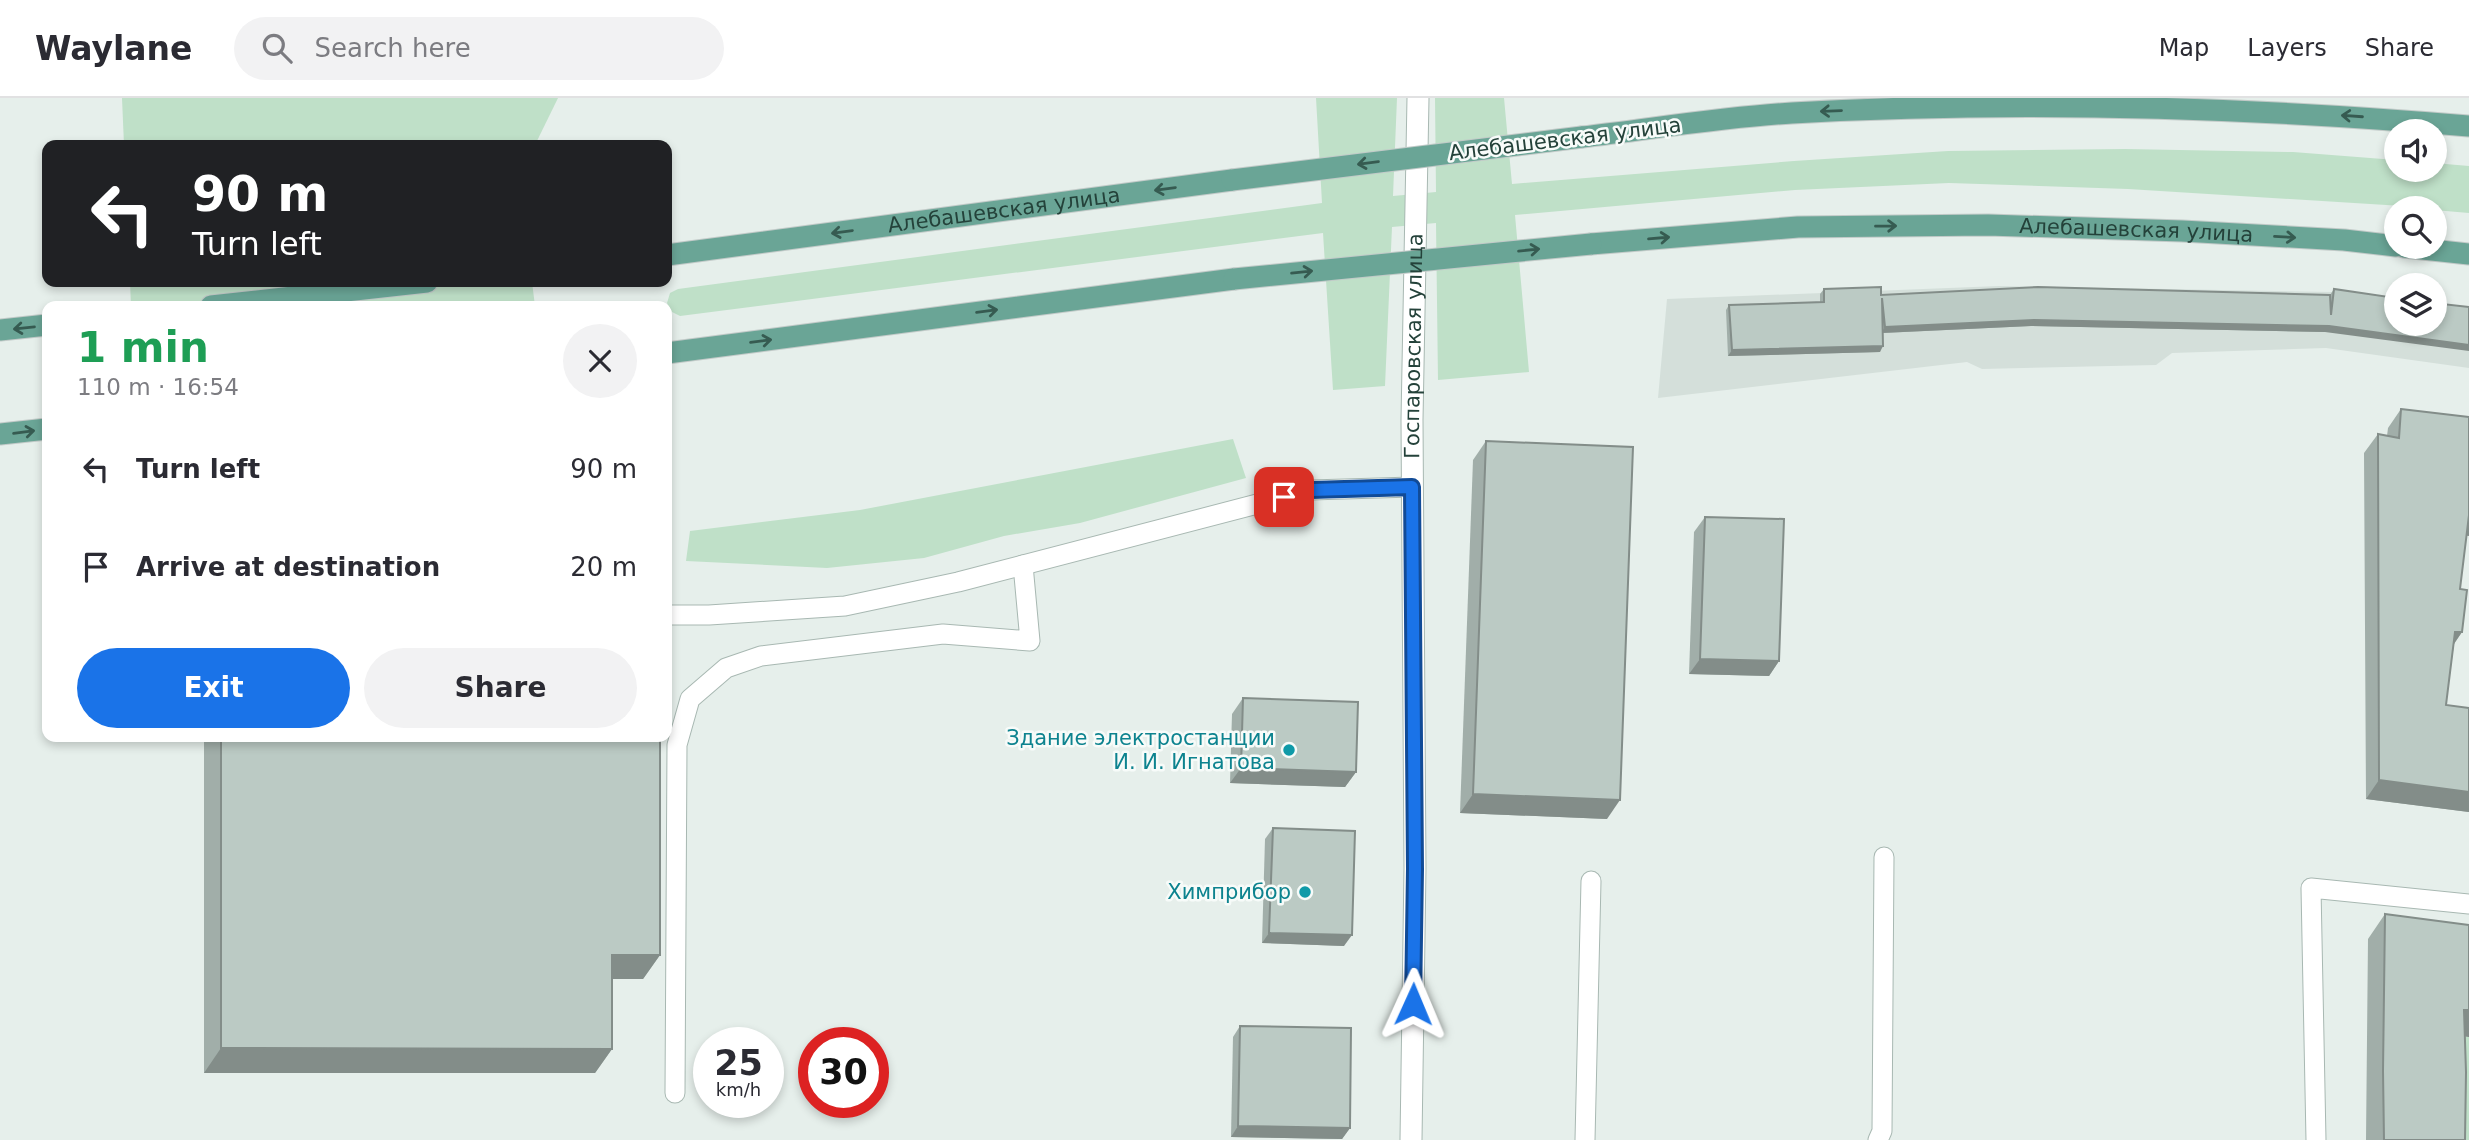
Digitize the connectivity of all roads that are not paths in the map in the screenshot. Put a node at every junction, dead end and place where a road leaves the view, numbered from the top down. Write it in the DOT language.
graph roads {
  1 [pos="1418,98"];
  2 [pos="1982,102"];
  3 [pos="2469,126"];
  4 [pos="2384,245"];
  5 [pos="2447,252"];
  6 [pos="674,254"];
  7 [pos="2469,254"];
  8 [pos="382,287"];
  9 [pos="256,301"];
  10 [pos="42,326"];
  11 [pos="0,330"];
  12 [pos="672,352"];
  13 [pos="42,430"];
  14 [pos="0,435"];
  15 [pos="1412,487"];
  16 [pos="1023,565"];
  17 [pos="672,615"];
  18 [pos="1884,857"];
  19 [pos="1591,881"];
  20 [pos="2469,904"];
  21 [pos="675,1093"];
  22 [pos="1411,1140"];
  23 [pos="1585,1140"];
  24 [pos="1878,1140"];
  25 [pos="2316,1140"];
  1 -- 15 [label="street, Госпаровская улица"];
  3 -- 2 [label="main road, Алебашевская улица, one-way"];
  2 -- 6 [label="main road, Алебашевская улица, one-way, bridge"];
  12 -- 4 [label="main road, Алебашевская улица, one-way, bridge"];
  5 -- 7 [label="main road"];
  8 -- 9 [label="main road"];
  10 -- 11 [label="main road, one-way"];
  14 -- 13 [label="main road, one-way"];
  15 -- 16 [label="lane"];
  15 -- 22 [label="street, Госпаровская улица"];
  16 -- 17 [label="lane"];
  16 -- 21 [label="lane"];
  18 -- 24 [label="lane"];
  19 -- 23 [label="lane"];
  20 -- 25 [label="lane"];
}
